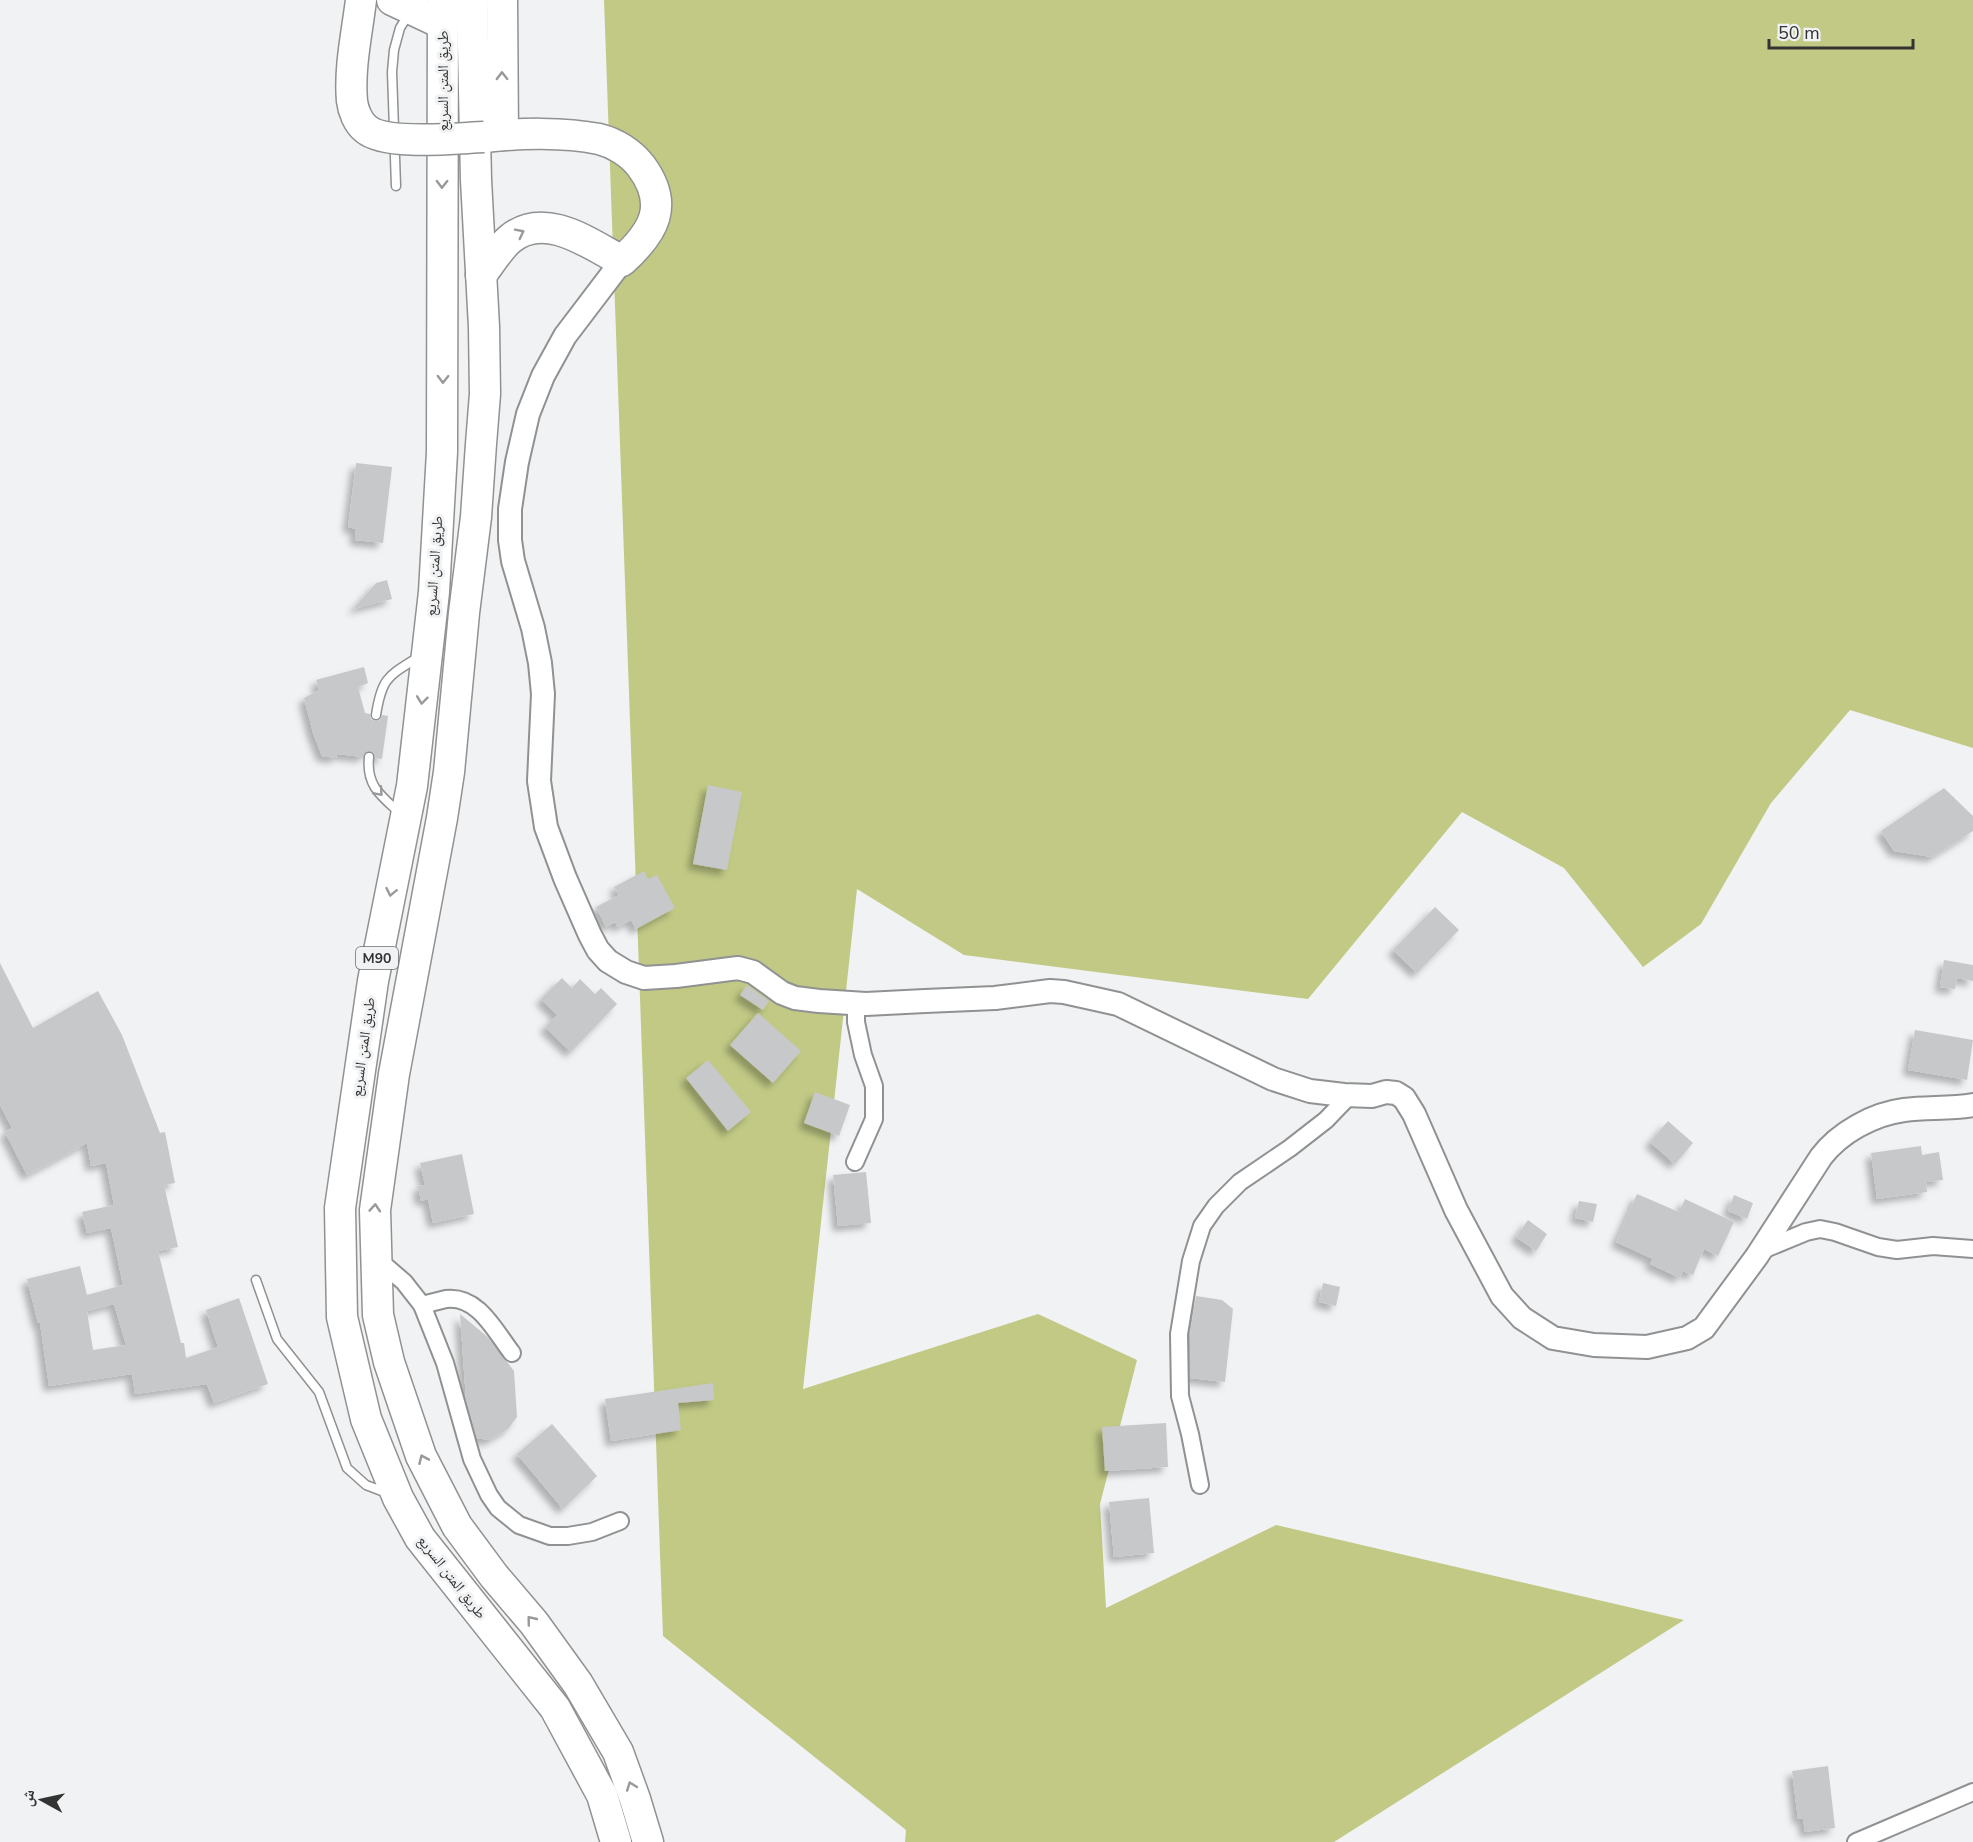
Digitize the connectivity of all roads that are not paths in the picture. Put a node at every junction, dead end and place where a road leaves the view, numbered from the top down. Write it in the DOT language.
graph roads {
  1 [pos="361,0"];
  2 [pos="472,0"];
  3 [pos="502,0"];
  4 [pos="402,4"];
  5 [pos="443,12"];
  6 [pos="493,136"];
  7 [pos="396,186"];
  8 [pos="622,261"];
  9 [pos="481,276"];
  10 [pos="428,651"];
  11 [pos="376,714"];
  12 [pos="369,758"];
  13 [pos="406,818"];
  14 [pos="856,1003"];
  15 [pos="1350,1095"];
  16 [pos="1973,1105"];
  17 [pos="855,1162"];
  18 [pos="1973,1249"];
  19 [pos="1760,1251"];
  20 [pos="375,1256"];
  21 [pos="256,1280"];
  22 [pos="422,1305"];
  23 [pos="512,1353"];
  24 [pos="1200,1485"];
  25 [pos="398,1498"];
  26 [pos="620,1521"];
  27 [pos="1973,1792"];
  28 [pos="616,1842"];
  29 [pos="648,1842"];
  30 [pos="1856,1842"];
  1 -- 6 [label="highway, bridge"];
  2 -- 9 [label="highway, طريق المتن السريع / M90"];
  6 -- 3 [label="highway, one-way"];
  4 -- 5 [label="highway"];
  4 -- 7 [label="lane"];
  5 -- 10 [label="highway, طريق المتن السريع / M90, one-way"];
  6 -- 8 [label="highway"];
  9 -- 8 [label="highway, one-way"];
  8 -- 14 [label="street"];
  20 -- 9 [label="highway, طريق المتن السريع / M90, one-way"];
  10 -- 11 [label="lane"];
  10 -- 13 [label="highway, طريق المتن السريع / M90, one-way"];
  12 -- 13 [label="lane, one-way"];
  13 -- 25 [label="highway, طريق المتن السريع / M90, one-way"];
  14 -- 15 [label="street"];
  14 -- 17 [label="street"];
  15 -- 19 [label="street"];
  15 -- 24 [label="street"];
  16 -- 19 [label="street"];
  18 -- 19 [label="street"];
  20 -- 22 [label="street"];
  29 -- 20 [label="highway, طريق المتن السريع / M90, one-way"];
  21 -- 25 [label="lane"];
  22 -- 23 [label="street"];
  22 -- 26 [label="street"];
  25 -- 28 [label="highway, طريق المتن السريع / M90"];
  27 -- 30 [label="street"];
}
